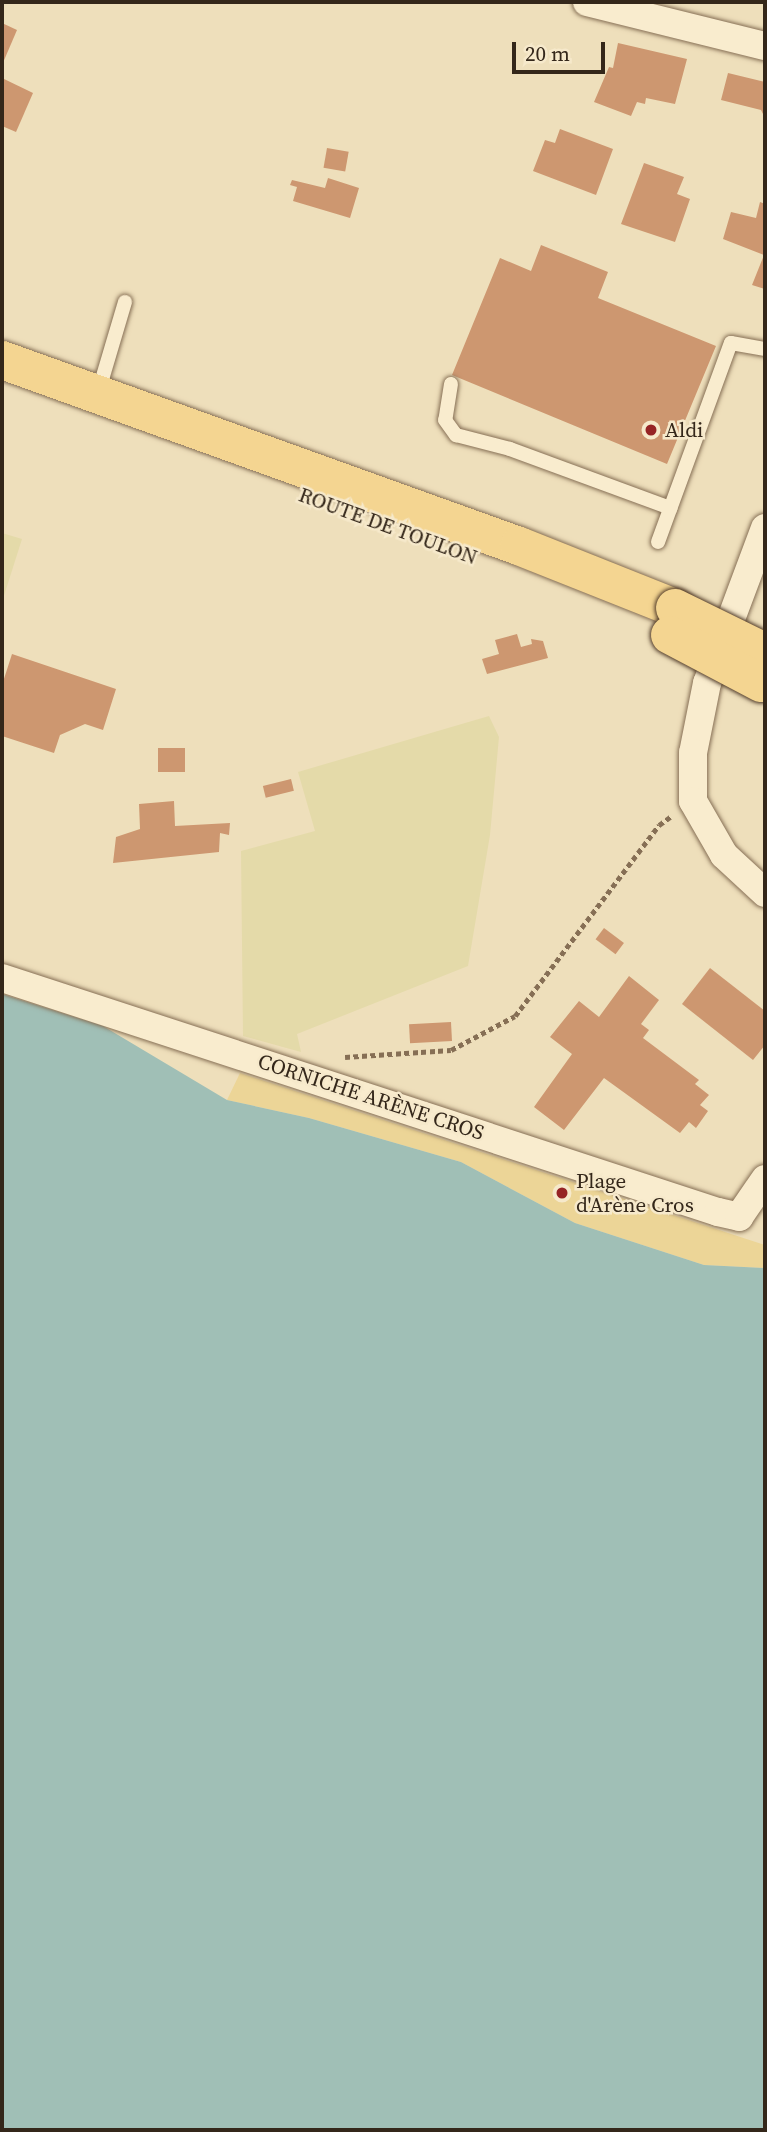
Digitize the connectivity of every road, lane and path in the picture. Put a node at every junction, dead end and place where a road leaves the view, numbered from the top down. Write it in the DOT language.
graph roads {
  1 [pos="587,2"];
  2 [pos="765,46"];
  3 [pos="125,302"];
  4 [pos="765,349"];
  5 [pos="2,359"];
  6 [pos="451,384"];
  7 [pos="2,385"];
  8 [pos="98,395"];
  9 [pos="670,508"];
  10 [pos="765,528"];
  11 [pos="658,542"];
  12 [pos="673,622"];
  13 [pos="764,668"];
  14 [pos="693,801"];
  15 [pos="765,893"];
  16 [pos="2,978"];
  17 [pos="311,1076"];
  18 [pos="765,1179"];
  1 -- 2 [label="street"];
  3 -- 8 [label="lane"];
  4 -- 9 [label="lane"];
  5 -- 8 [label="main road, ROUTE DE TOULON"];
  6 -- 9 [label="lane"];
  7 -- 12 [label="main road, ROUTE DE TOULON"];
  8 -- 12 [label="main road, ROUTE DE TOULON"];
  9 -- 11 [label="lane"];
  10 -- 14 [label="street"];
  12 -- 13 [label="main road, ROUTE DE TOULON, bridge"];
  14 -- 15 [label="street"];
  14 -- 17 [label="path"];
  16 -- 17 [label="street, CORNICHE ARÈNE CROS"];
  17 -- 18 [label="street, CORNICHE ARÈNE CROS"];
}
